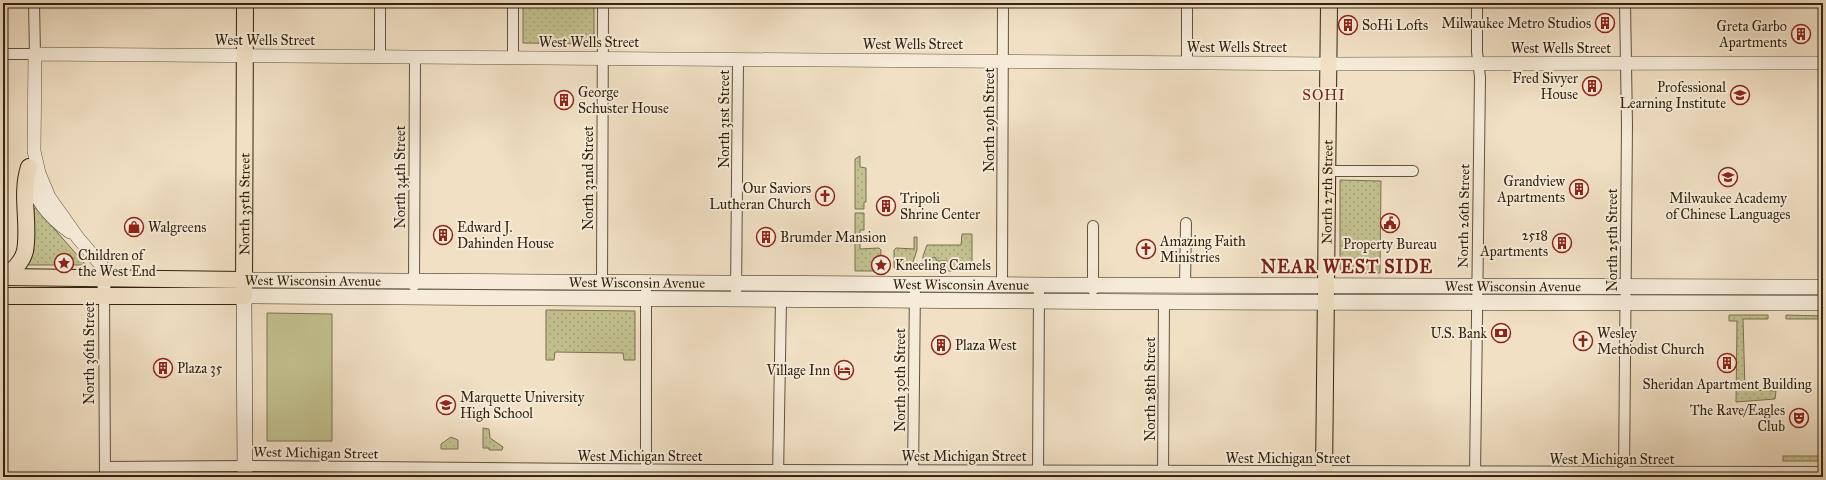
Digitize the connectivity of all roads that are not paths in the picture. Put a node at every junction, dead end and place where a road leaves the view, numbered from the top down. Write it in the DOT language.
graph roads {
  1 [pos="34,3"];
  2 [pos="245,3"];
  3 [pos="380,3"];
  4 [pos="513,3"];
  5 [pos="603,3"];
  6 [pos="1003,3"];
  7 [pos="1187,3"];
  8 [pos="1329,3"];
  9 [pos="1477,3"];
  10 [pos="1625,3"];
  11 [pos="3,54"];
  12 [pos="35,54"];
  13 [pos="245,55"];
  14 [pos="380,56"];
  15 [pos="415,57"];
  16 [pos="513,57"];
  17 [pos="603,58"];
  18 [pos="738,59"];
  19 [pos="1003,61"];
  20 [pos="1187,62"];
  21 [pos="1823,63"];
  22 [pos="1329,64"];
  23 [pos="1478,64"];
  24 [pos="1626,64"];
  25 [pos="34,151"];
  26 [pos="29,167"];
  27 [pos="1327,171"];
  28 [pos="1413,171"];
  29 [pos="1186,223"];
  30 [pos="1093,226"];
  31 [pos="78,238"];
  32 [pos="3,277"];
  33 [pos="104,278"];
  34 [pos="244,280"];
  35 [pos="369,282"];
  36 [pos="414,282"];
  37 [pos="602,282"];
  38 [pos="646,282"];
  39 [pos="736,282"];
  40 [pos="915,284"];
  41 [pos="1002,284"];
  42 [pos="1039,285"];
  43 [pos="1093,285"];
  44 [pos="1185,285"];
  45 [pos="1201,285"];
  46 [pos="1326,285"];
  47 [pos="1626,286"];
  48 [pos="1477,287"];
  49 [pos="1823,287"];
  50 [pos="104,295"];
  51 [pos="3,296"];
  52 [pos="244,296"];
  53 [pos="368,297"];
  54 [pos="414,298"];
  55 [pos="646,299"];
  56 [pos="736,299"];
  57 [pos="781,299"];
  58 [pos="915,300"];
  59 [pos="1038,300"];
  60 [pos="1093,300"];
  61 [pos="1164,301"];
  62 [pos="1326,302"];
  63 [pos="1476,303"];
  64 [pos="1823,303"];
  65 [pos="1626,304"];
  66 [pos="244,471"];
  67 [pos="105,472"];
  68 [pos="1823,472"];
  69 [pos="378,473"];
  70 [pos="511,473"];
  71 [pos="913,473"];
  72 [pos="646,474"];
  73 [pos="778,474"];
  74 [pos="1038,474"];
  75 [pos="1164,474"];
  76 [pos="1324,474"];
  77 [pos="1475,475"];
  78 [pos="1624,475"];
  1 -- 12 [label="street"];
  2 -- 13 [label="main road, North 35th Street"];
  3 -- 14 [label="street"];
  4 -- 16 [label="street"];
  5 -- 17 [label="street, North 32nd Street"];
  6 -- 19 [label="street, North 29th Street"];
  7 -- 20 [label="street"];
  8 -- 22 [label="main road, North 27th Street"];
  9 -- 23 [label="street, North 26th Street"];
  10 -- 24 [label="street, North 25th Street"];
  11 -- 12 [label="street, West Wells Street"];
  12 -- 13 [label="street, West Wells Street"];
  12 -- 25 [label="street"];
  13 -- 14 [label="street, West Wells Street"];
  13 -- 34 [label="main road, North 35th Street"];
  14 -- 15 [label="street, West Wells Street"];
  15 -- 16 [label="street, West Wells Street"];
  15 -- 36 [label="street, North 34th Street"];
  16 -- 17 [label="street, West Wells Street"];
  17 -- 18 [label="street, West Wells Street"];
  17 -- 37 [label="street, North 32nd Street"];
  18 -- 19 [label="street, West Wells Street"];
  18 -- 39 [label="street, North 31st Street"];
  19 -- 20 [label="street, West Wells Street"];
  19 -- 41 [label="street, North 29th Street"];
  20 -- 22 [label="street, West Wells Street"];
  21 -- 24 [label="street, West Wells Street"];
  22 -- 23 [label="street, West Wells Street"];
  22 -- 27 [label="main road, North 27th Street"];
  23 -- 24 [label="street, West Wells Street"];
  23 -- 48 [label="street, North 26th Street"];
  24 -- 47 [label="street, North 25th Street"];
  25 -- 26 [label="street"];
  25 -- 31 [label="street"];
  26 -- 31 [label="street"];
  26 -- 32 [label="main road"];
  27 -- 28 [label="street"];
  27 -- 46 [label="main road, North 27th Street"];
  29 -- 44 [label="street"];
  30 -- 43 [label="street"];
  31 -- 33 [label="street, North 36th Street"];
  32 -- 33 [label="main road, West Wisconsin Avenue"];
  33 -- 34 [label="main road, West Wisconsin Avenue"];
  33 -- 50 [label="street, North 36th Street"];
  34 -- 35 [label="main road, West Wisconsin Avenue"];
  34 -- 52 [label="main road, North 35th Street"];
  35 -- 36 [label="main road, West Wisconsin Avenue"];
  35 -- 53 [label="main road"];
  36 -- 37 [label="main road, West Wisconsin Avenue"];
  36 -- 54 [label="street, North 34th Street"];
  37 -- 38 [label="main road, West Wisconsin Avenue"];
  38 -- 39 [label="main road, West Wisconsin Avenue"];
  38 -- 55 [label="street"];
  39 -- 40 [label="main road, West Wisconsin Avenue"];
  39 -- 56 [label="street, North 31st Street"];
  40 -- 41 [label="main road, West Wisconsin Avenue"];
  40 -- 58 [label="street, North 30th Street"];
  41 -- 42 [label="main road, West Wisconsin Avenue"];
  42 -- 43 [label="main road, West Wisconsin Avenue"];
  42 -- 59 [label="street"];
  43 -- 44 [label="main road, West Wisconsin Avenue"];
  43 -- 60 [label="street"];
  44 -- 45 [label="main road, West Wisconsin Avenue"];
  45 -- 46 [label="main road, West Wisconsin Avenue"];
  45 -- 61 [label="main road"];
  46 -- 48 [label="main road, West Wisconsin Avenue"];
  46 -- 62 [label="main road, North 27th Street"];
  47 -- 48 [label="main road, West Wisconsin Avenue"];
  47 -- 49 [label="main road, West Wisconsin Avenue"];
  47 -- 65 [label="street, North 25th Street"];
  48 -- 63 [label="street, North 26th Street"];
  50 -- 51 [label="main road, West Wisconsin Avenue"];
  50 -- 52 [label="main road, West Wisconsin Avenue"];
  50 -- 67 [label="street, North 36th Street"];
  52 -- 53 [label="main road, West Wisconsin Avenue"];
  52 -- 66 [label="main road, North 35th Street"];
  53 -- 54 [label="main road, West Wisconsin Avenue"];
  54 -- 55 [label="main road, West Wisconsin Avenue"];
  55 -- 56 [label="main road, West Wisconsin Avenue"];
  55 -- 72 [label="street"];
  56 -- 57 [label="main road, West Wisconsin Avenue"];
  57 -- 58 [label="main road, West Wisconsin Avenue"];
  57 -- 73 [label="street"];
  58 -- 59 [label="main road, West Wisconsin Avenue"];
  58 -- 71 [label="street, North 30th Street"];
  59 -- 60 [label="main road, West Wisconsin Avenue"];
  59 -- 74 [label="street"];
  60 -- 61 [label="main road, West Wisconsin Avenue"];
  61 -- 62 [label="main road, West Wisconsin Avenue"];
  61 -- 75 [label="street, North 28th Street"];
  62 -- 63 [label="main road, West Wisconsin Avenue"];
  62 -- 76 [label="main road, North 27th Street"];
  63 -- 65 [label="main road, West Wisconsin Avenue"];
  63 -- 77 [label="street, North 26th Street"];
  64 -- 65 [label="main road, West Wisconsin Avenue"];
  65 -- 78 [label="street, North 25th Street"];
  66 -- 67 [label="street, West Michigan Street"];
  66 -- 69 [label="street, West Michigan Street"];
  68 -- 78 [label="street, West Michigan Street"];
  69 -- 70 [label="street, West Michigan Street"];
  70 -- 72 [label="street, West Michigan Street"];
  71 -- 73 [label="street, West Michigan Street"];
  71 -- 74 [label="street, West Michigan Street"];
  72 -- 73 [label="street, West Michigan Street"];
  74 -- 75 [label="street, West Michigan Street"];
  75 -- 76 [label="street, West Michigan Street"];
  76 -- 77 [label="street, West Michigan Street"];
  77 -- 78 [label="street, West Michigan Street"];
}
